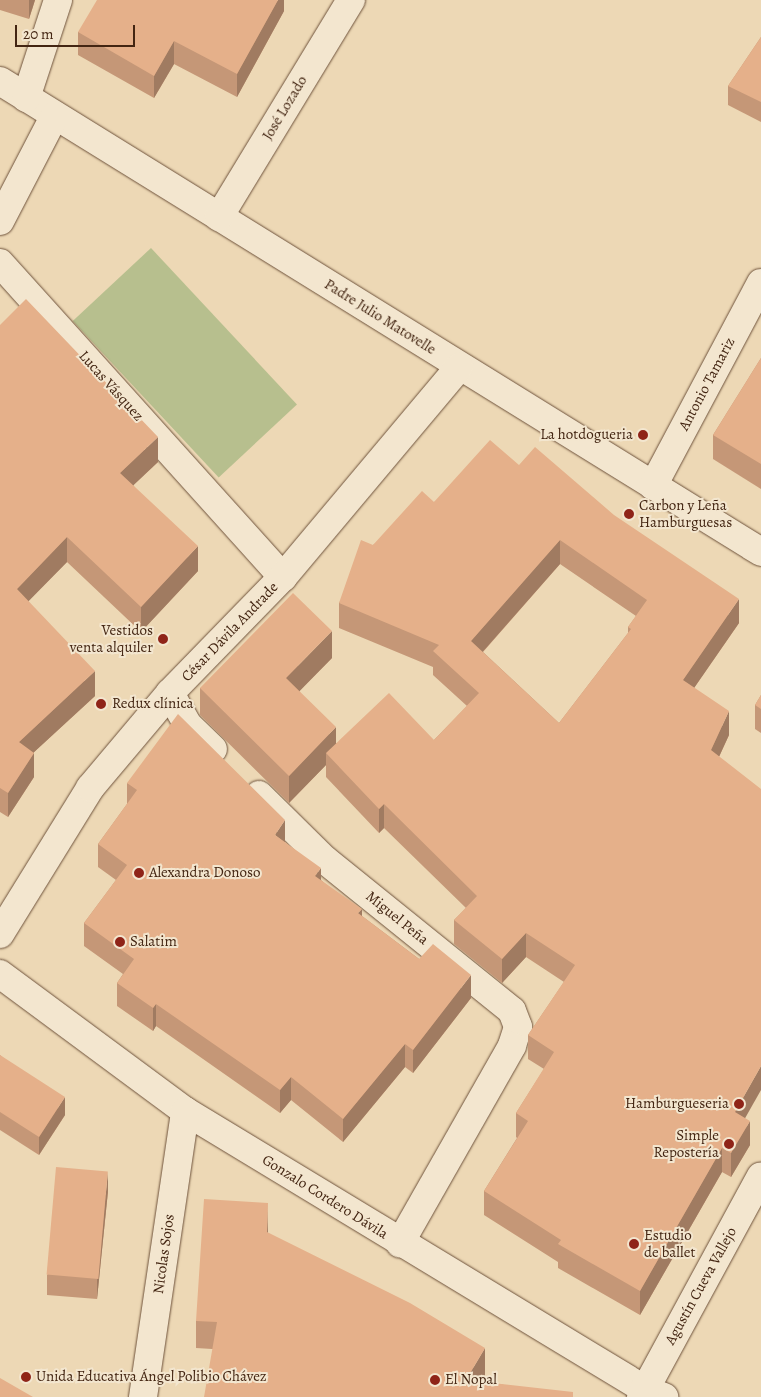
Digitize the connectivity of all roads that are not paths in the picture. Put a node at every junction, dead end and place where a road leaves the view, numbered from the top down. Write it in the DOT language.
graph roads {
  1 [pos="58,0"];
  2 [pos="351,0"];
  3 [pos="0,81"];
  4 [pos="26,98"];
  5 [pos="55,115"];
  6 [pos="219,217"];
  7 [pos="0,221"];
  8 [pos="0,263"];
  9 [pos="761,283"];
  10 [pos="459,367"];
  11 [pos="653,486"];
  12 [pos="761,552"];
  13 [pos="283,577"];
  14 [pos="170,693"];
  15 [pos="0,934"];
  16 [pos="0,974"];
  17 [pos="185,1111"];
  18 [pos="761,1176"];
  19 [pos="400,1243"];
  20 [pos="650,1394"];
  21 [pos="143,1397"];
  1 -- 4 [label="street"];
  2 -- 6 [label="street, José Lozado"];
  3 -- 4 [label="street, Padre Julio Matovelle"];
  4 -- 5 [label="street, Padre Julio Matovelle"];
  5 -- 6 [label="street, Padre Julio Matovelle"];
  5 -- 7 [label="street"];
  6 -- 10 [label="street, Padre Julio Matovelle"];
  8 -- 13 [label="street, Lucas Vásquez"];
  9 -- 11 [label="street, Antonio Tamariz"];
  10 -- 11 [label="street, Padre Julio Matovelle"];
  10 -- 13 [label="street, César Dávila Andrade"];
  11 -- 12 [label="street, Padre Julio Matovelle"];
  13 -- 14 [label="street, César Dávila Andrade"];
  14 -- 15 [label="street, César Dávila Andrade"];
  14 -- 19 [label="street, Miguel Peña"];
  16 -- 17 [label="street, Gonzalo Cordero Dávila"];
  17 -- 19 [label="street, Gonzalo Cordero Dávila"];
  17 -- 21 [label="street, Nicolas Sojos"];
  18 -- 20 [label="street, Agustín Cueva Vallejo"];
  19 -- 20 [label="street, Gonzalo Cordero Dávila"];
}
